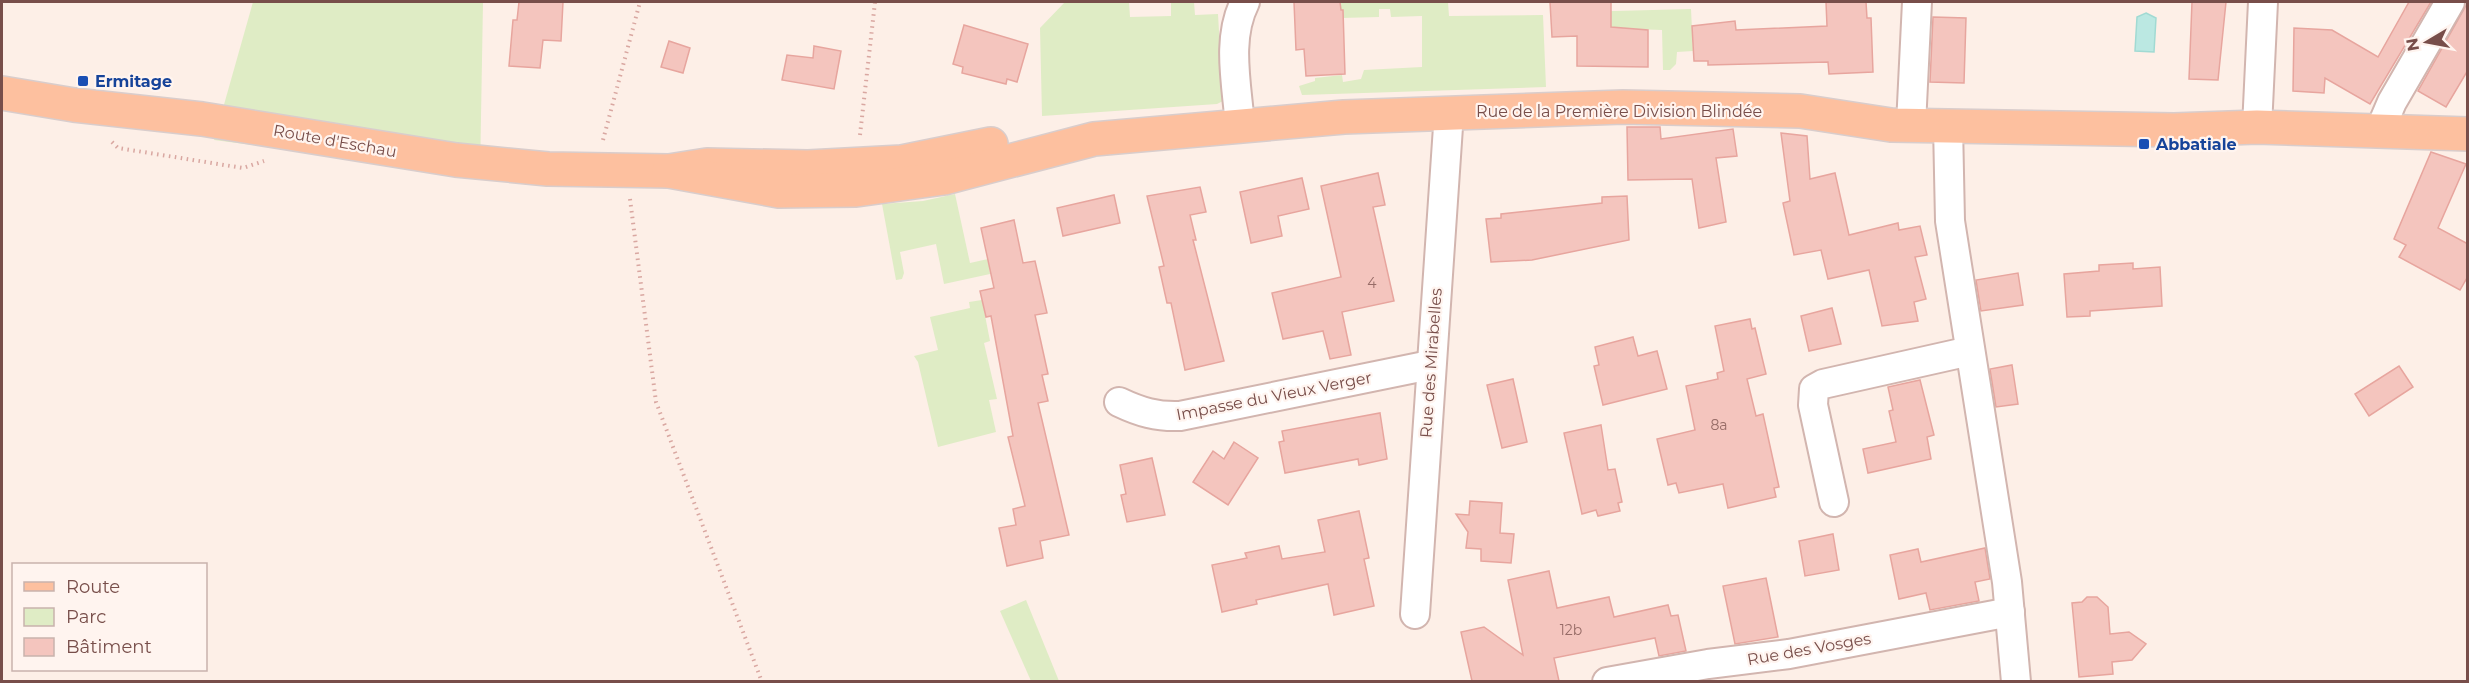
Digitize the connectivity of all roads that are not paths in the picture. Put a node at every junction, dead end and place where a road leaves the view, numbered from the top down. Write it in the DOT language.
graph roads {
  1 [pos="1245,2"];
  2 [pos="1917,2"];
  3 [pos="2263,2"];
  4 [pos="2451,2"];
  5 [pos="2,93"];
  6 [pos="1449,112"];
  7 [pos="1911,125"];
  8 [pos="1948,125"];
  9 [pos="1240,126"];
  10 [pos="2257,127"];
  11 [pos="2380,130"];
  12 [pos="2468,134"];
  13 [pos="669,171"];
  14 [pos="1970,351"];
  15 [pos="1430,364"];
  16 [pos="1119,402"];
  17 [pos="1834,501"];
  18 [pos="2010,612"];
  19 [pos="1415,614"];
  20 [pos="1607,681"];
  21 [pos="2016,681"];
  1 -- 9 [label="street"];
  2 -- 7 [label="street"];
  3 -- 10 [label="street"];
  4 -- 11 [label="street"];
  5 -- 13 [label="main road, Route d'Eschau"];
  6 -- 7 [label="main road, Rue de la Première Division Blindée"];
  6 -- 9 [label="main road, Rue de la Première Division Blindée"];
  6 -- 15 [label="street, Rue des Mirabelles"];
  7 -- 8 [label="main road, Rue de la Première Division Blindée"];
  8 -- 10 [label="main road, Rue de la Première Division Blindée"];
  8 -- 14 [label="street"];
  9 -- 13 [label="main road, Rue de la Première Division Blindée"];
  10 -- 11 [label="main road, Rue de la Première Division Blindée"];
  11 -- 12 [label="main road, Rue de la Première Division Blindée"];
  14 -- 17 [label="street"];
  14 -- 18 [label="street"];
  15 -- 16 [label="street, Impasse du Vieux Verger"];
  15 -- 19 [label="street, Rue des Mirabelles"];
  18 -- 20 [label="street, Rue des Vosges"];
  18 -- 21 [label="street"];
}
